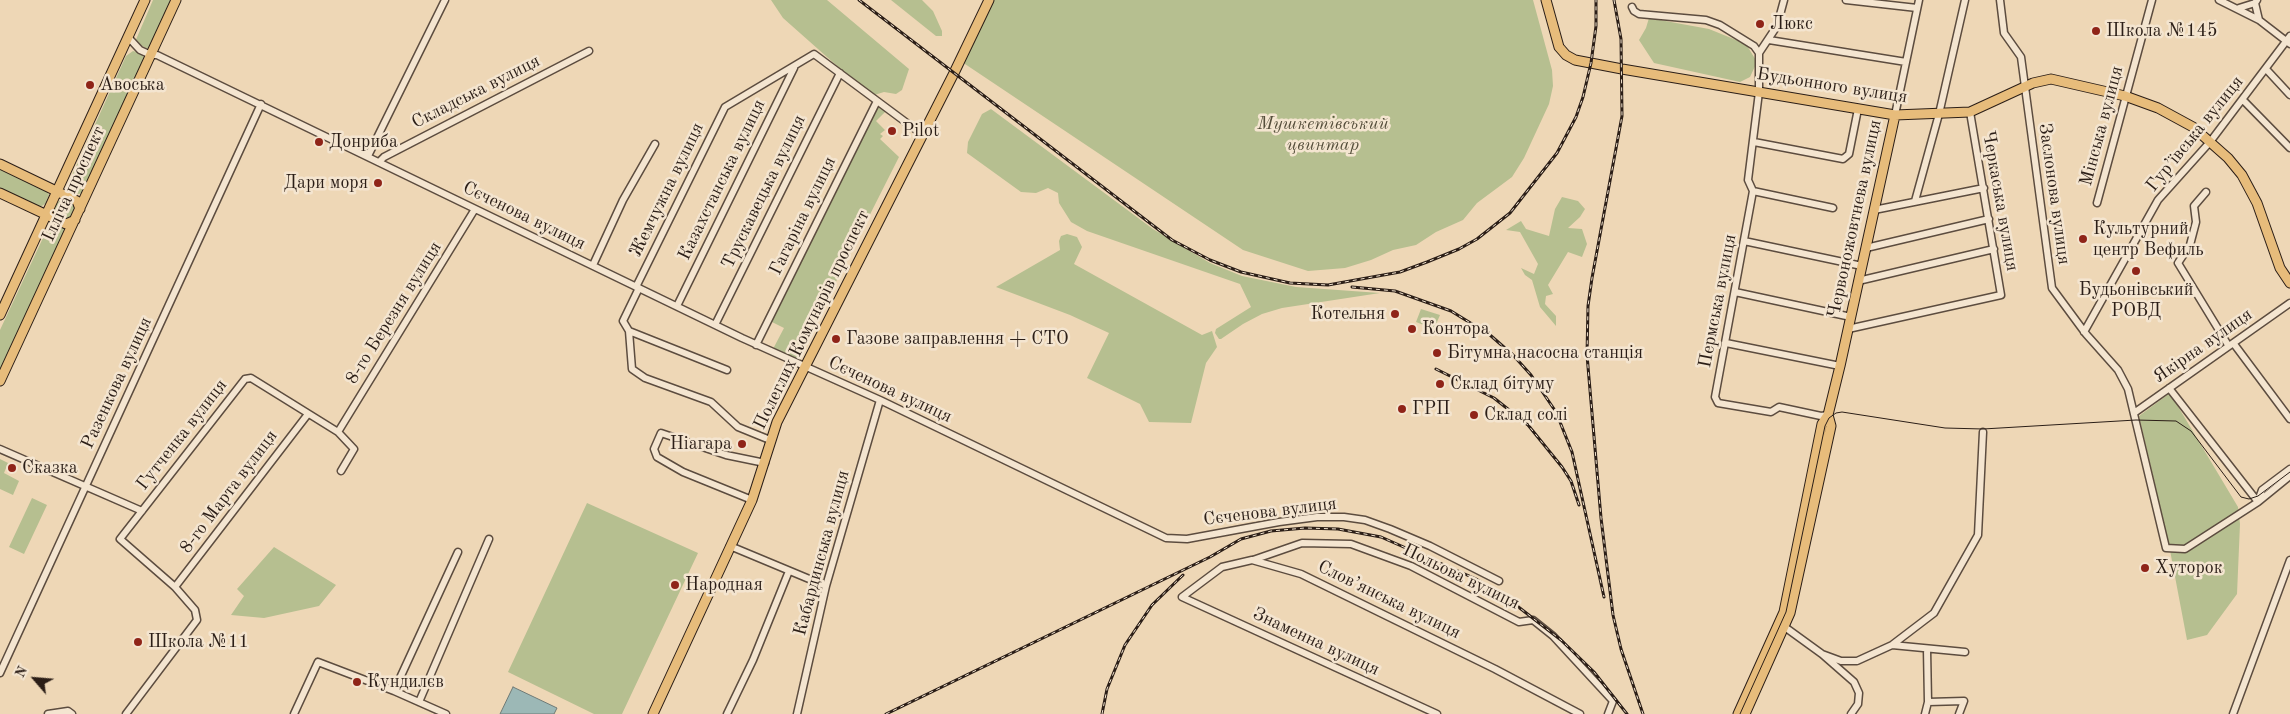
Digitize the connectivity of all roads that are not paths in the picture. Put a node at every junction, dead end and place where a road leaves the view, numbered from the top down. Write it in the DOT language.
graph roads {
  1 [pos="144,0"];
  2 [pos="176,0"];
  3 [pos="445,0"];
  4 [pos="989,0"];
  5 [pos="1546,0"];
  6 [pos="1784,0"];
  7 [pos="1846,0"];
  8 [pos="1919,0"];
  9 [pos="1965,0"];
  10 [pos="2000,0"];
  11 [pos="2152,0"];
  12 [pos="2219,0"];
  13 [pos="2256,1"];
  14 [pos="1632,7"];
  15 [pos="1918,8"];
  16 [pos="2238,8"];
  17 [pos="2259,20"];
  18 [pos="128,37"];
  19 [pos="1769,40"];
  20 [pos="2289,40"];
  21 [pos="589,51"];
  22 [pos="1759,53"];
  23 [pos="152,55"];
  24 [pos="1906,62"];
  25 [pos="795,67"];
  26 [pos="2266,69"];
  27 [pos="840,73"];
  28 [pos="2024,87"];
  29 [pos="1759,92"];
  30 [pos="2290,95"];
  31 [pos="2125,96"];
  32 [pos="2243,100"];
  33 [pos="877,101"];
  34 [pos="261,104"];
  35 [pos="1858,109"];
  36 [pos="1970,112"];
  37 [pos="1938,114"];
  38 [pos="1895,115"];
  39 [pos="923,135"];
  40 [pos="1754,142"];
  41 [pos="2210,142"];
  42 [pos="655,144"];
  43 [pos="2290,148"];
  44 [pos="368,156"];
  45 [pos="379,162"];
  46 [pos="0,164"];
  47 [pos="1984,188"];
  48 [pos="57,191"];
  49 [pos="1753,191"];
  50 [pos="2206,192"];
  51 [pos="0,193"];
  52 [pos="1914,201"];
  53 [pos="2097,203"];
  54 [pos="1833,208"];
  55 [pos="80,209"];
  56 [pos="475,209"];
  57 [pos="1874,210"];
  58 [pos="46,214"];
  59 [pos="1989,219"];
  60 [pos="75,220"];
  61 [pos="1744,242"];
  62 [pos="1866,248"];
  63 [pos="1994,249"];
  64 [pos="592,265"];
  65 [pos="1862,266"];
  66 [pos="1858,281"];
  67 [pos="2290,283"];
  68 [pos="637,287"];
  69 [pos="1735,292"];
  70 [pos="2290,303"];
  71 [pos="676,306"];
  72 [pos="0,315"];
  73 [pos="1851,317"];
  74 [pos="715,325"];
  75 [pos="1848,329"];
  76 [pos="629,331"];
  77 [pos="2084,332"];
  78 [pos="1726,342"];
  79 [pos="2231,344"];
  80 [pos="756,345"];
  81 [pos="1840,366"];
  82 [pos="803,367"];
  83 [pos="726,370"];
  84 [pos="0,381"];
  85 [pos="2169,388"];
  86 [pos="880,400"];
  87 [pos="2134,413"];
  88 [pos="308,414"];
  89 [pos="1828,415"];
  90 [pos="2290,419"];
  91 [pos="338,432"];
  92 [pos="1983,432"];
  93 [pos="770,440"];
  94 [pos="0,449"];
  95 [pos="765,463"];
  96 [pos="2290,469"];
  97 [pos="341,471"];
  98 [pos="2290,476"];
  99 [pos="85,488"];
  100 [pos="752,500"];
  101 [pos="2258,502"];
  102 [pos="142,511"];
  103 [pos="489,539"];
  104 [pos="730,546"];
  105 [pos="458,552"];
  106 [pos="1252,560"];
  107 [pos="2290,560"];
  108 [pos="789,571"];
  109 [pos="1499,581"];
  110 [pos="826,586"];
  111 [pos="175,588"];
  112 [pos="1182,597"];
  113 [pos="1782,625"];
  114 [pos="1892,644"];
  115 [pos="1927,649"];
  116 [pos="1965,652"];
  117 [pos="1822,654"];
  118 [pos="0,674"];
  119 [pos="394,691"];
  120 [pos="419,702"];
  121 [pos="1928,702"];
  122 [pos="48,714"];
  123 [pos="72,714"];
  124 [pos="126,714"];
  125 [pos="294,714"];
  126 [pos="446,714"];
  127 [pos="653,714"];
  128 [pos="727,714"];
  129 [pos="797,714"];
  130 [pos="1437,714"];
  131 [pos="1580,714"];
  132 [pos="1608,714"];
  133 [pos="1738,714"];
  134 [pos="1745,714"];
  135 [pos="1851,714"];
  136 [pos="1925,714"];
  137 [pos="1959,714"];
  138 [pos="2233,714"];
  1 -- 18 [label="main road, Ілліча проспект"];
  2 -- 23 [label="main road, Ілліча проспект"];
  3 -- 44 [label="street, Складська вулиця"];
  4 -- 39 [label="main road, Полеглих Комунарів проспект"];
  5 -- 29 [label="main road, Будьонного вулиця"];
  6 -- 19 [label="street"];
  7 -- 15 [label="street"];
  8 -- 15 [label="street, Червоножовтнева вулиця"];
  9 -- 37 [label="street"];
  10 -- 28 [label="street, Заслонова вулиця"];
  11 -- 31 [label="street, Мінська вулиця"];
  12 -- 16 [label="street"];
  13 -- 16 [label="street"];
  13 -- 17 [label="street"];
  14 -- 22 [label="street"];
  15 -- 24 [label="street, Червоножовтнева вулиця"];
  16 -- 17 [label="street"];
  17 -- 20 [label="street"];
  18 -- 23 [label="street, Сєченова вулиця"];
  18 -- 48 [label="main road, Ілліча проспект"];
  19 -- 22 [label="street"];
  19 -- 24 [label="street"];
  20 -- 26 [label="street, Гур’ївська вулиця"];
  21 -- 45 [label="street, Складська вулиця"];
  22 -- 29 [label="street, Пермська вулиця"];
  23 -- 34 [label="street, Сєченова вулиця"];
  23 -- 55 [label="main road, Ілліча проспект"];
  24 -- 38 [label="street, Червоножовтнева вулиця"];
  25 -- 27 [label="street"];
  25 -- 68 [label="street, Жемчужна вулиця"];
  25 -- 71 [label="street, Казахстанська вулиця"];
  26 -- 30 [label="street"];
  26 -- 32 [label="street, Гур’ївська вулиця"];
  27 -- 33 [label="street"];
  27 -- 74 [label="street, Трускавецька вулиця"];
  28 -- 31 [label="main road, Будьонного вулиця"];
  28 -- 36 [label="main road, Будьонного вулиця"];
  28 -- 77 [label="street, Заслонова вулиця"];
  29 -- 35 [label="main road, Будьонного вулиця"];
  29 -- 40 [label="street, Пермська вулиця"];
  31 -- 41 [label="main road, Будьонного вулиця"];
  31 -- 53 [label="street, Мінська вулиця"];
  32 -- 41 [label="street, Гур’ївська вулиця"];
  32 -- 43 [label="street"];
  33 -- 39 [label="street"];
  33 -- 80 [label="street, Гагаріна вулиця"];
  34 -- 44 [label="street, Сєченова вулиця"];
  34 -- 99 [label="street, Разенкова вулиця"];
  35 -- 38 [label="main road, Будьонного вулиця"];
  35 -- 40 [label="street"];
  36 -- 37 [label="main road, Будьонного вулиця"];
  36 -- 47 [label="street, Черкаська вулиця"];
  37 -- 38 [label="main road, Будьонного вулиця"];
  37 -- 52 [label="street"];
  38 -- 57 [label="main road, Червоножовтнева вулиця"];
  39 -- 82 [label="main road, Полеглих Комунарів проспект"];
  40 -- 49 [label="street, Пермська вулиця"];
  41 -- 67 [label="main road, Будьонного вулиця"];
  41 -- 77 [label="street, Гур’ївська вулиця"];
  42 -- 64 [label="street"];
  44 -- 45 [label="street, Сєченова вулиця"];
  45 -- 56 [label="street, Сєченова вулиця"];
  46 -- 48 [label="main road"];
  47 -- 52 [label="street"];
  47 -- 59 [label="street, Черкаська вулиця"];
  48 -- 55 [label="main road"];
  48 -- 58 [label="main road, Ілліча проспект"];
  49 -- 54 [label="street"];
  49 -- 61 [label="street, Пермська вулиця"];
  50 -- 79 [label="street"];
  51 -- 58 [label="main road"];
  52 -- 57 [label="street"];
  55 -- 60 [label="main road, Ілліча проспект"];
  56 -- 64 [label="street, Сєченова вулиця"];
  56 -- 91 [label="street, 8-го Березня вулиця"];
  57 -- 62 [label="main road, Червоножовтнева вулиця"];
  58 -- 60 [label="main road"];
  58 -- 72 [label="main road, Ілліча проспект"];
  59 -- 62 [label="street"];
  59 -- 63 [label="street, Черкаська вулиця"];
  60 -- 84 [label="main road, Ілліча проспект"];
  61 -- 65 [label="street"];
  61 -- 69 [label="street, Пермська вулиця"];
  62 -- 65 [label="main road, Червоножовтнева вулиця"];
  63 -- 66 [label="street"];
  63 -- 75 [label="street, Черкаська вулиця"];
  64 -- 68 [label="street, Сєченова вулиця"];
  65 -- 66 [label="main road, Червоножовтнева вулиця"];
  66 -- 73 [label="main road, Червоножовтнева вулиця"];
  68 -- 71 [label="street, Сєченова вулиця"];
  68 -- 76 [label="street, Жемчужна вулиця"];
  69 -- 73 [label="street"];
  69 -- 78 [label="street, Пермська вулиця"];
  70 -- 79 [label="street, Якірна вулиця"];
  71 -- 74 [label="street, Сєченова вулиця"];
  73 -- 75 [label="main road, Червоножовтнева вулиця"];
  74 -- 80 [label="street, Сєченова вулиця"];
  75 -- 81 [label="main road, Червоножовтнева вулиця"];
  76 -- 83 [label="street"];
  76 -- 93 [label="street"];
  77 -- 87 [label="street, Заслонова вулиця"];
  78 -- 81 [label="street"];
  78 -- 89 [label="street, Пермська вулиця"];
  79 -- 85 [label="street, Якірна вулиця"];
  79 -- 90 [label="street"];
  80 -- 82 [label="street, Сєченова вулиця"];
  81 -- 89 [label="main road, Червоножовтнева вулиця"];
  82 -- 86 [label="street, Сєченова вулиця"];
  82 -- 93 [label="main road, Полеглих Комунарів проспект"];
  85 -- 87 [label="street, Якірна вулиця"];
  85 -- 101 [label="street"];
  86 -- 109 [label="street, Сєченова вулиця"];
  86 -- 110 [label="street, Кабардинська вулиця"];
  87 -- 101 [label="street, Заслонова вулиця"];
  88 -- 91 [label="street, Гутченка вулиця"];
  88 -- 102 [label="street, Гутченка вулиця"];
  88 -- 111 [label="street, 8-го Марта вулиця"];
  89 -- 113 [label="main road, Червоножовтнева вулиця"];
  91 -- 97 [label="street, Гутченка вулиця"];
  92 -- 114 [label="street"];
  93 -- 95 [label="main road, Полеглих Комунарів проспект"];
  94 -- 99 [label="street"];
  95 -- 100 [label="main road, Полеглих Комунарів проспект"];
  95 -- 100 [label="street"];
  96 -- 101 [label="street"];
  98 -- 101 [label="street"];
  99 -- 102 [label="street"];
  99 -- 118 [label="street, Разенкова вулиця"];
  100 -- 104 [label="main road, Полеглих Комунарів проспект"];
  102 -- 111 [label="street, Гутченка вулиця"];
  103 -- 120 [label="street"];
  104 -- 108 [label="street"];
  104 -- 127 [label="main road, Полеглих Комунарів проспект"];
  105 -- 119 [label="street"];
  106 -- 112 [label="street, Слов’янська вулиця"];
  106 -- 131 [label="street, Слов’янська вулиця"];
  106 -- 132 [label="street, Польова вулиця"];
  107 -- 138 [label="street"];
  108 -- 110 [label="street"];
  108 -- 128 [label="street"];
  110 -- 129 [label="street, Кабардинська вулиця"];
  111 -- 124 [label="street"];
  112 -- 130 [label="street, Знаменна вулиця"];
  113 -- 117 [label="street"];
  113 -- 133 [label="main road, Червоножовтнева вулиця"];
  113 -- 134 [label="main road, Червоножовтнева вулиця"];
  114 -- 115 [label="street"];
  114 -- 117 [label="street"];
  115 -- 116 [label="street"];
  115 -- 121 [label="street"];
  117 -- 135 [label="street"];
  119 -- 120 [label="street"];
  119 -- 125 [label="street"];
  120 -- 126 [label="street"];
  121 -- 136 [label="street"];
  121 -- 137 [label="street"];
  122 -- 123 [label="street"];
}
